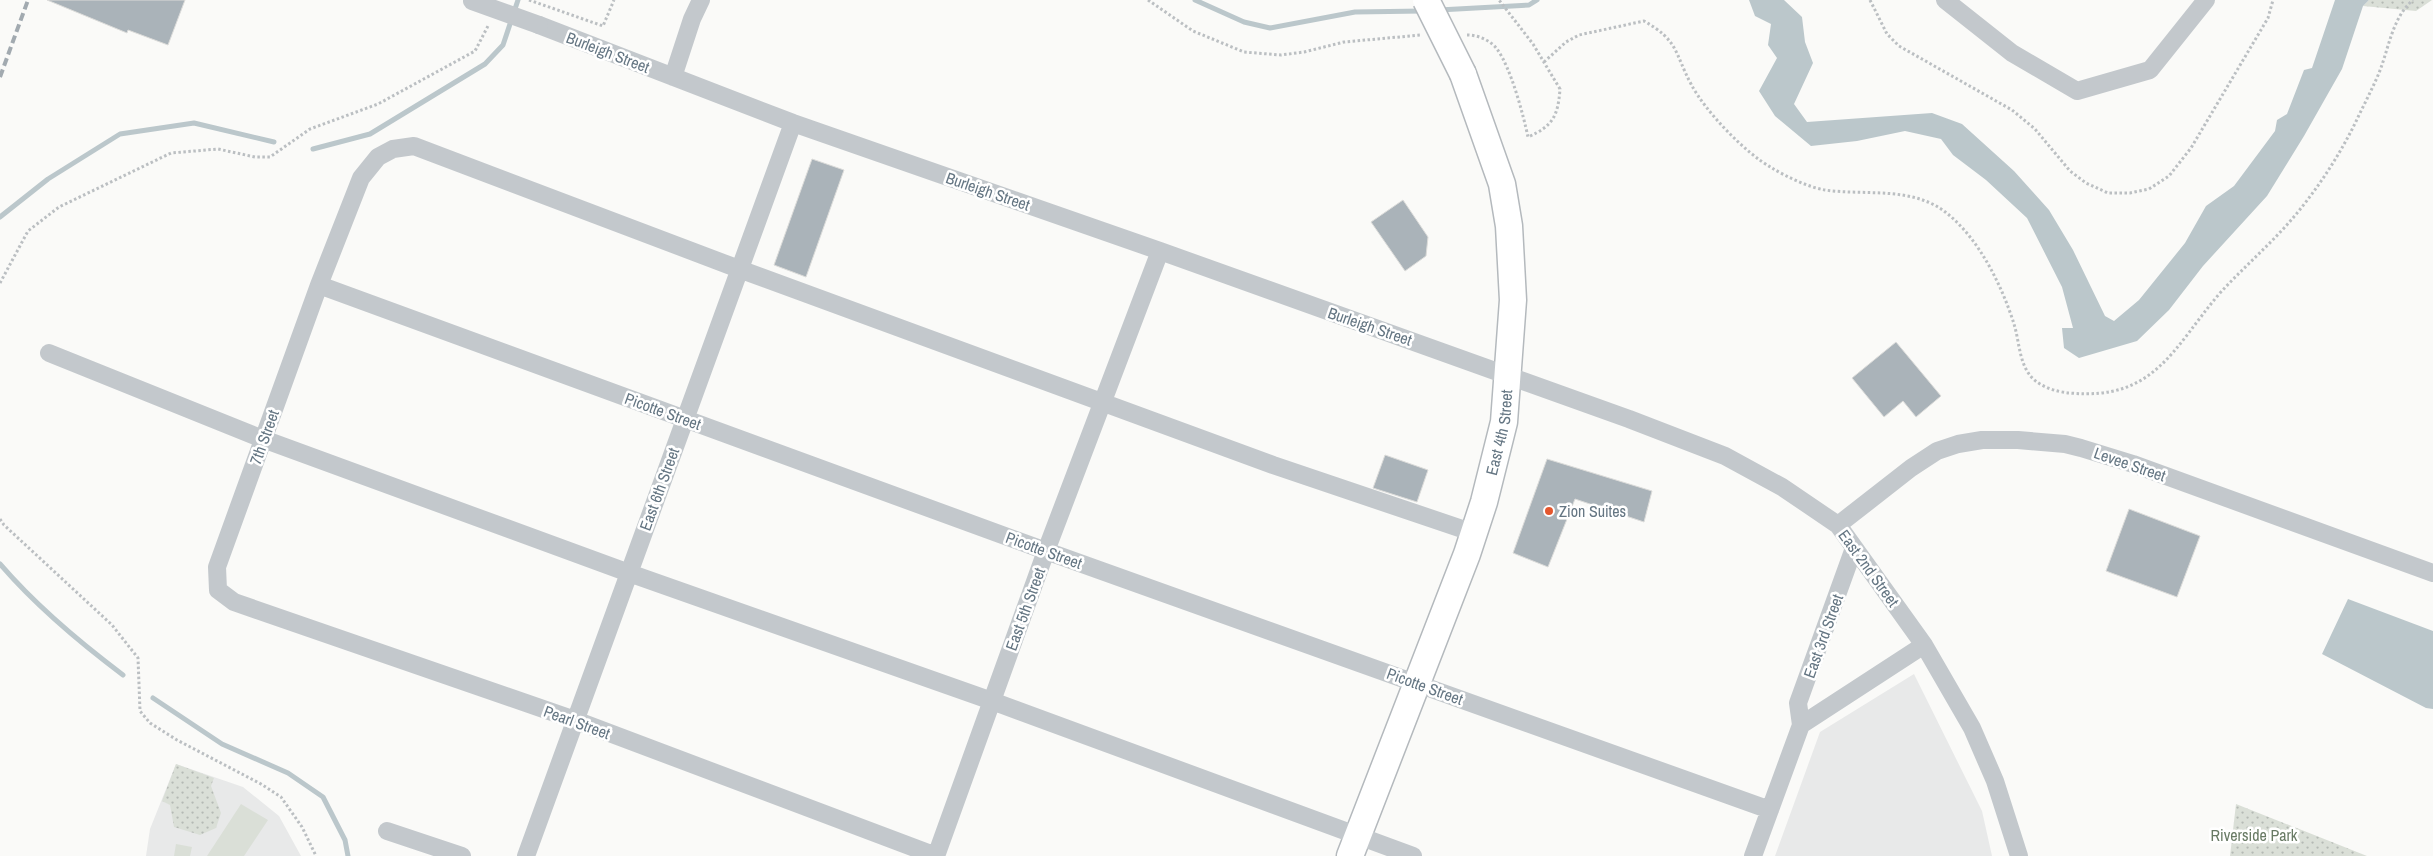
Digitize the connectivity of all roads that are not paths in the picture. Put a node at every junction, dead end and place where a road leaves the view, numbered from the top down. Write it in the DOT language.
graph roads {
  1 [pos="471,0"];
  2 [pos="701,0"];
  3 [pos="1426,0"];
  4 [pos="1945,0"];
  5 [pos="2206,0"];
  6 [pos="673,77"];
  7 [pos="793,123"];
  8 [pos="1160,251"];
  9 [pos="739,269"];
  10 [pos="319,285"];
  11 [pos="49,353"];
  12 [pos="1509,375"];
  13 [pos="1103,402"];
  14 [pos="684,419"];
  15 [pos="263,439"];
  16 [pos="1838,525"];
  17 [pos="1474,533"];
  18 [pos="1854,548"];
  19 [pos="1046,551"];
  20 [pos="629,573"];
  21 [pos="2433,573"];
  22 [pos="218,590"];
  23 [pos="1924,645"];
  24 [pos="1416,682"];
  25 [pos="992,701"];
  26 [pos="575,720"];
  27 [pos="1801,724"];
  28 [pos="1770,810"];
  29 [pos="387,831"];
  30 [pos="1354,846"];
  31 [pos="462,856"];
  32 [pos="526,856"];
  33 [pos="936,856"];
  34 [pos="1414,856"];
  35 [pos="1753,856"];
  36 [pos="2019,856"];
  1 -- 6 [label="street, Burleigh Street, bridge"];
  2 -- 6 [label="street"];
  3 -- 12 [label="highway, East 4th Street, bridge"];
  4 -- 5 [label="street"];
  6 -- 7 [label="street, Burleigh Street"];
  7 -- 8 [label="street, Burleigh Street"];
  7 -- 9 [label="street, East 6th Street"];
  8 -- 12 [label="street, Burleigh Street"];
  8 -- 13 [label="street, East 5th Street"];
  9 -- 10 [label="street, 7th Street"];
  9 -- 13 [label="street, 7th Street"];
  9 -- 14 [label="street, East 6th Street"];
  10 -- 14 [label="street, Picotte Street"];
  10 -- 15 [label="street, 7th Street"];
  11 -- 15 [label="street"];
  12 -- 16 [label="street, East 2nd Street"];
  12 -- 17 [label="highway, East 4th Street"];
  13 -- 17 [label="street, 7th Street"];
  13 -- 19 [label="street, East 5th Street"];
  14 -- 19 [label="street, Picotte Street"];
  14 -- 20 [label="street, East 6th Street"];
  15 -- 20 [label="street"];
  15 -- 22 [label="street, 7th Street"];
  16 -- 18 [label="street, East 2nd Street"];
  16 -- 21 [label="street, Levee Street"];
  17 -- 24 [label="highway, East 4th Street"];
  18 -- 23 [label="street, East 2nd Street"];
  18 -- 27 [label="street, East 3rd Street"];
  19 -- 24 [label="street, Picotte Street"];
  19 -- 25 [label="street, East 5th Street"];
  20 -- 25 [label="street"];
  20 -- 26 [label="street, East 6th Street"];
  22 -- 26 [label="street, Pearl Street"];
  23 -- 27 [label="street"];
  23 -- 36 [label="street, East 2nd Street"];
  24 -- 28 [label="street, Picotte Street"];
  24 -- 30 [label="highway, East 4th Street"];
  25 -- 30 [label="street"];
  25 -- 33 [label="street, East 5th Street"];
  26 -- 32 [label="street, East 6th Street"];
  26 -- 33 [label="street, Pearl Street"];
  27 -- 28 [label="street, East 3rd Street"];
  28 -- 35 [label="street, East 3rd Street"];
  29 -- 31 [label="street"];
  30 -- 34 [label="street"];
}
